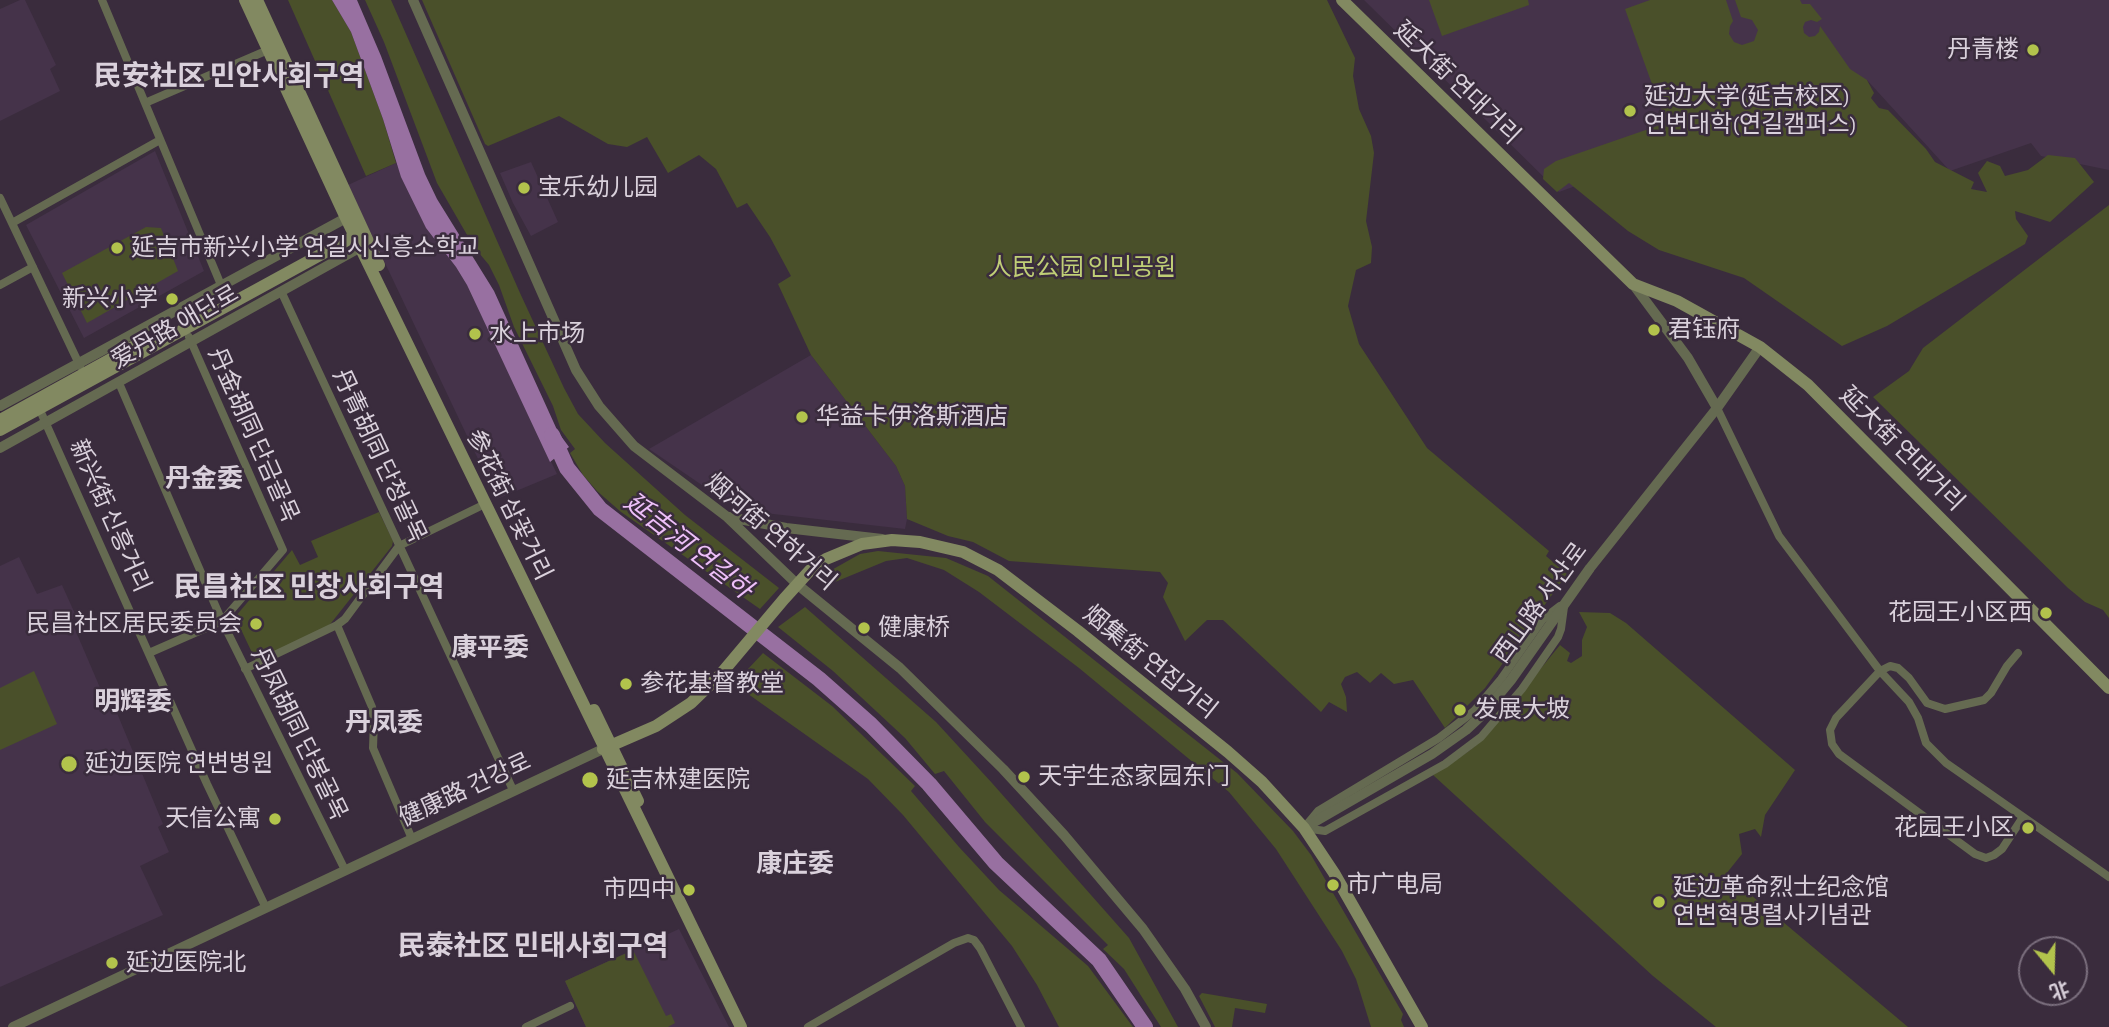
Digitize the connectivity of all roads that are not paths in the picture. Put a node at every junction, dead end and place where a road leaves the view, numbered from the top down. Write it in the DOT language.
graph roads {
  1 [pos="102,0"];
  2 [pos="245,0"];
  3 [pos="257,0"];
  4 [pos="413,0"];
  5 [pos="1342,0"];
  6 [pos="268,50"];
  7 [pos="145,103"];
  8 [pos="160,139"];
  9 [pos="0,198"];
  10 [pos="12,223"];
  11 [pos="356,231"];
  12 [pos="33,267"];
  13 [pos="1633,284"];
  14 [pos="0,285"];
  15 [pos="223,291"];
  16 [pos="281,291"];
  17 [pos="185,328"];
  18 [pos="191,343"];
  19 [pos="1760,347"];
  20 [pos="80,368"];
  21 [pos="119,383"];
  22 [pos="0,406"];
  23 [pos="39,408"];
  24 [pos="1717,408"];
  25 [pos="0,420"];
  26 [pos="47,422"];
  27 [pos="0,430"];
  28 [pos="0,448"];
  29 [pos="485,504"];
  30 [pos="726,516"];
  31 [pos="892,540"];
  32 [pos="398,546"];
  33 [pos="798,585"];
  34 [pos="222,621"];
  35 [pos="337,625"];
  36 [pos="149,653"];
  37 [pos="2018,653"];
  38 [pos="245,669"];
  39 [pos="1880,671"];
  40 [pos="2109,688"];
  41 [pos="607,747"];
  42 [pos="513,790"];
  43 [pos="2023,817"];
  44 [pos="1304,828"];
  45 [pos="412,839"];
  46 [pos="345,870"];
  47 [pos="2109,877"];
  48 [pos="266,908"];
  49 [pos="570,1006"];
  50 [pos="13,1027"];
  51 [pos="526,1027"];
  52 [pos="741,1027"];
  53 [pos="750,1027"];
  54 [pos="808,1027"];
  55 [pos="1021,1027"];
  56 [pos="1206,1027"];
  57 [pos="1422,1027"];
  1 -- 7 [label="street"];
  2 -- 6 [label="main road, 参花街 삼꽃거리"];
  3 -- 11 [label="main road, 参花街 삼꽃거리"];
  4 -- 30 [label="street, 烟河街 연하거리"];
  5 -- 13 [label="main road, 延大街 연대거리"];
  6 -- 7 [label="street"];
  6 -- 11 [label="main road, 参花街 삼꽃거리"];
  7 -- 8 [label="street"];
  8 -- 10 [label="street"];
  8 -- 15 [label="street"];
  9 -- 10 [label="street"];
  10 -- 12 [label="street"];
  11 -- 15 [label="main road, 爱丹路 애단로"];
  11 -- 16 [label="street, 爱丹路 애단로"];
  11 -- 17 [label="main road, 爱丹路 애단로"];
  11 -- 29 [label="main road, 参花街 삼꽃거리"];
  11 -- 41 [label="main road, 参花街 삼꽃거리"];
  12 -- 14 [label="street"];
  12 -- 20 [label="street"];
  13 -- 19 [label="main road, 延大街 연대거리"];
  13 -- 24 [label="street, 延大街 연대거리"];
  15 -- 20 [label="main road, 爱丹路 애단로"];
  16 -- 18 [label="street, 爱丹路 애단로"];
  16 -- 32 [label="street, 丹青胡同 단청골목"];
  17 -- 18 [label="street, 丹金胡同 단금골목"];
  17 -- 23 [label="main road, 爱丹路 애단로"];
  18 -- 21 [label="street, 爱丹路 애단로"];
  18 -- 34 [label="street, 丹金胡同 단금골목"];
  19 -- 24 [label="street, 西山路 서산로"];
  19 -- 40 [label="main road, 延大街 연대거리"];
  20 -- 22 [label="street, 爱丹路 애단로"];
  20 -- 25 [label="main road, 爱丹路 애단로"];
  21 -- 26 [label="street, 爱丹路 애단로"];
  21 -- 34 [label="street, 丹凤胡同 단봉골목"];
  23 -- 26 [label="street, 新兴街 신흥거리"];
  23 -- 27 [label="main road, 爱丹路 애단로"];
  24 -- 39 [label="street"];
  24 -- 44 [label="street, 西山路 서산로"];
  26 -- 28 [label="street, 爱丹路 애단로"];
  26 -- 36 [label="street, 新兴街 신흥거리"];
  29 -- 32 [label="street"];
  29 -- 41 [label="main road, 参花街 삼꽃거리"];
  30 -- 31 [label="street, 烟集街 연집거리"];
  30 -- 33 [label="street, 烟河街 연하거리"];
  31 -- 33 [label="main road, 健康路 건강로"];
  31 -- 44 [label="main road, 烟集街 연집거리"];
  32 -- 35 [label="street"];
  32 -- 42 [label="street, 丹青胡同 단청골목"];
  33 -- 41 [label="main road, 健康路 건강로"];
  33 -- 56 [label="street, 烟河街 연하거리"];
  34 -- 36 [label="street"];
  34 -- 38 [label="street, 丹凤胡同 단봉골목"];
  35 -- 38 [label="street"];
  35 -- 45 [label="street"];
  36 -- 48 [label="street, 新兴街 신흥거리"];
  37 -- 39 [label="street"];
  38 -- 46 [label="street, 丹凤胡同 단봉골목"];
  39 -- 43 [label="street"];
  39 -- 43 [label="street"];
  41 -- 42 [label="street, 健康路 건강로"];
  41 -- 52 [label="main road, 参花街 삼꽃거리"];
  41 -- 53 [label="main road, 参花街 삼꽃거리"];
  42 -- 45 [label="street, 健康路 건강로"];
  43 -- 47 [label="street"];
  44 -- 57 [label="main road, 烟集街 연집거리"];
  45 -- 46 [label="street, 健康路 건강로"];
  46 -- 48 [label="street, 健康路 건강로"];
  48 -- 50 [label="street, 健康路 건강로"];
  49 -- 51 [label="street"];
  54 -- 55 [label="street"];
}
